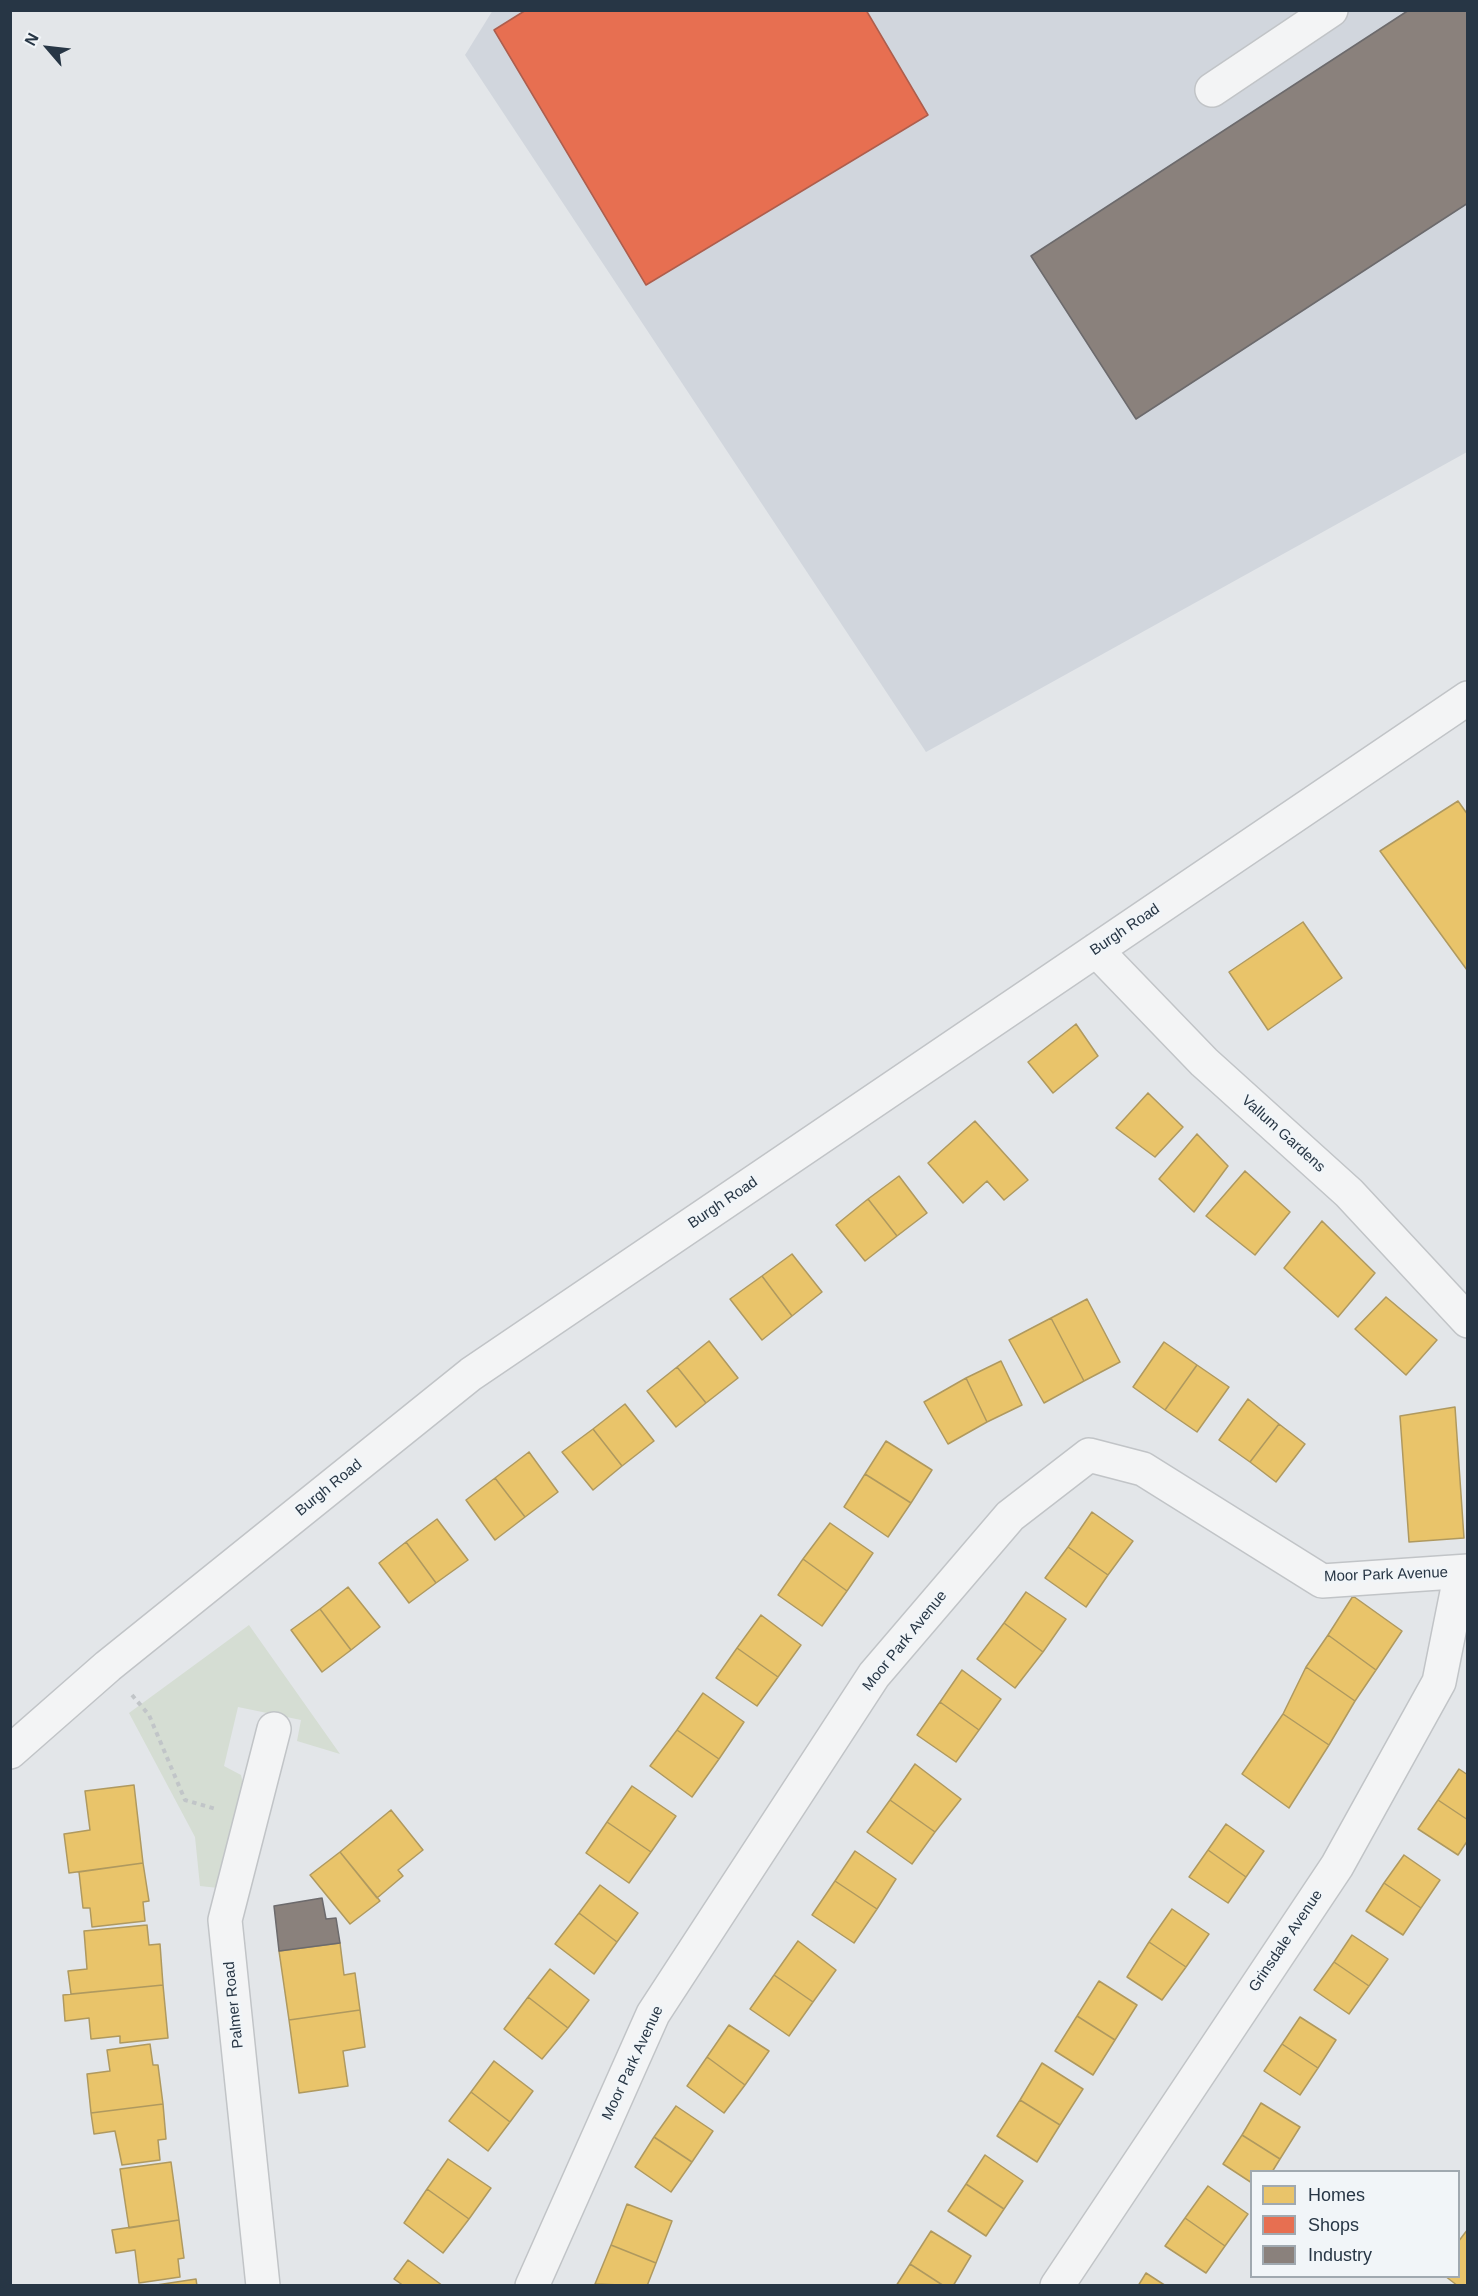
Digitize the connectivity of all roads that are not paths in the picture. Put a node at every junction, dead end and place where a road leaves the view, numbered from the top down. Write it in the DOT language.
graph roads {
  1 [pos="1331,10"];
  2 [pos="1212,90"];
  3 [pos="1467,698"];
  4 [pos="1096,950"];
  5 [pos="1467,1322"];
  6 [pos="1464,1572"];
  7 [pos="274,1729"];
  8 [pos="10,1752"];
  9 [pos="263,2286"];
  10 [pos="532,2286"];
  11 [pos="1057,2286"];
  1 -- 2 [label="street"];
  3 -- 4 [label="street, Burgh Road"];
  4 -- 5 [label="street, Vallum Gardens"];
  4 -- 8 [label="street, Burgh Road"];
  6 -- 10 [label="street, Moor Park Avenue"];
  6 -- 11 [label="street, Grinsdale Avenue"];
  7 -- 9 [label="street, Palmer Road"];
}
